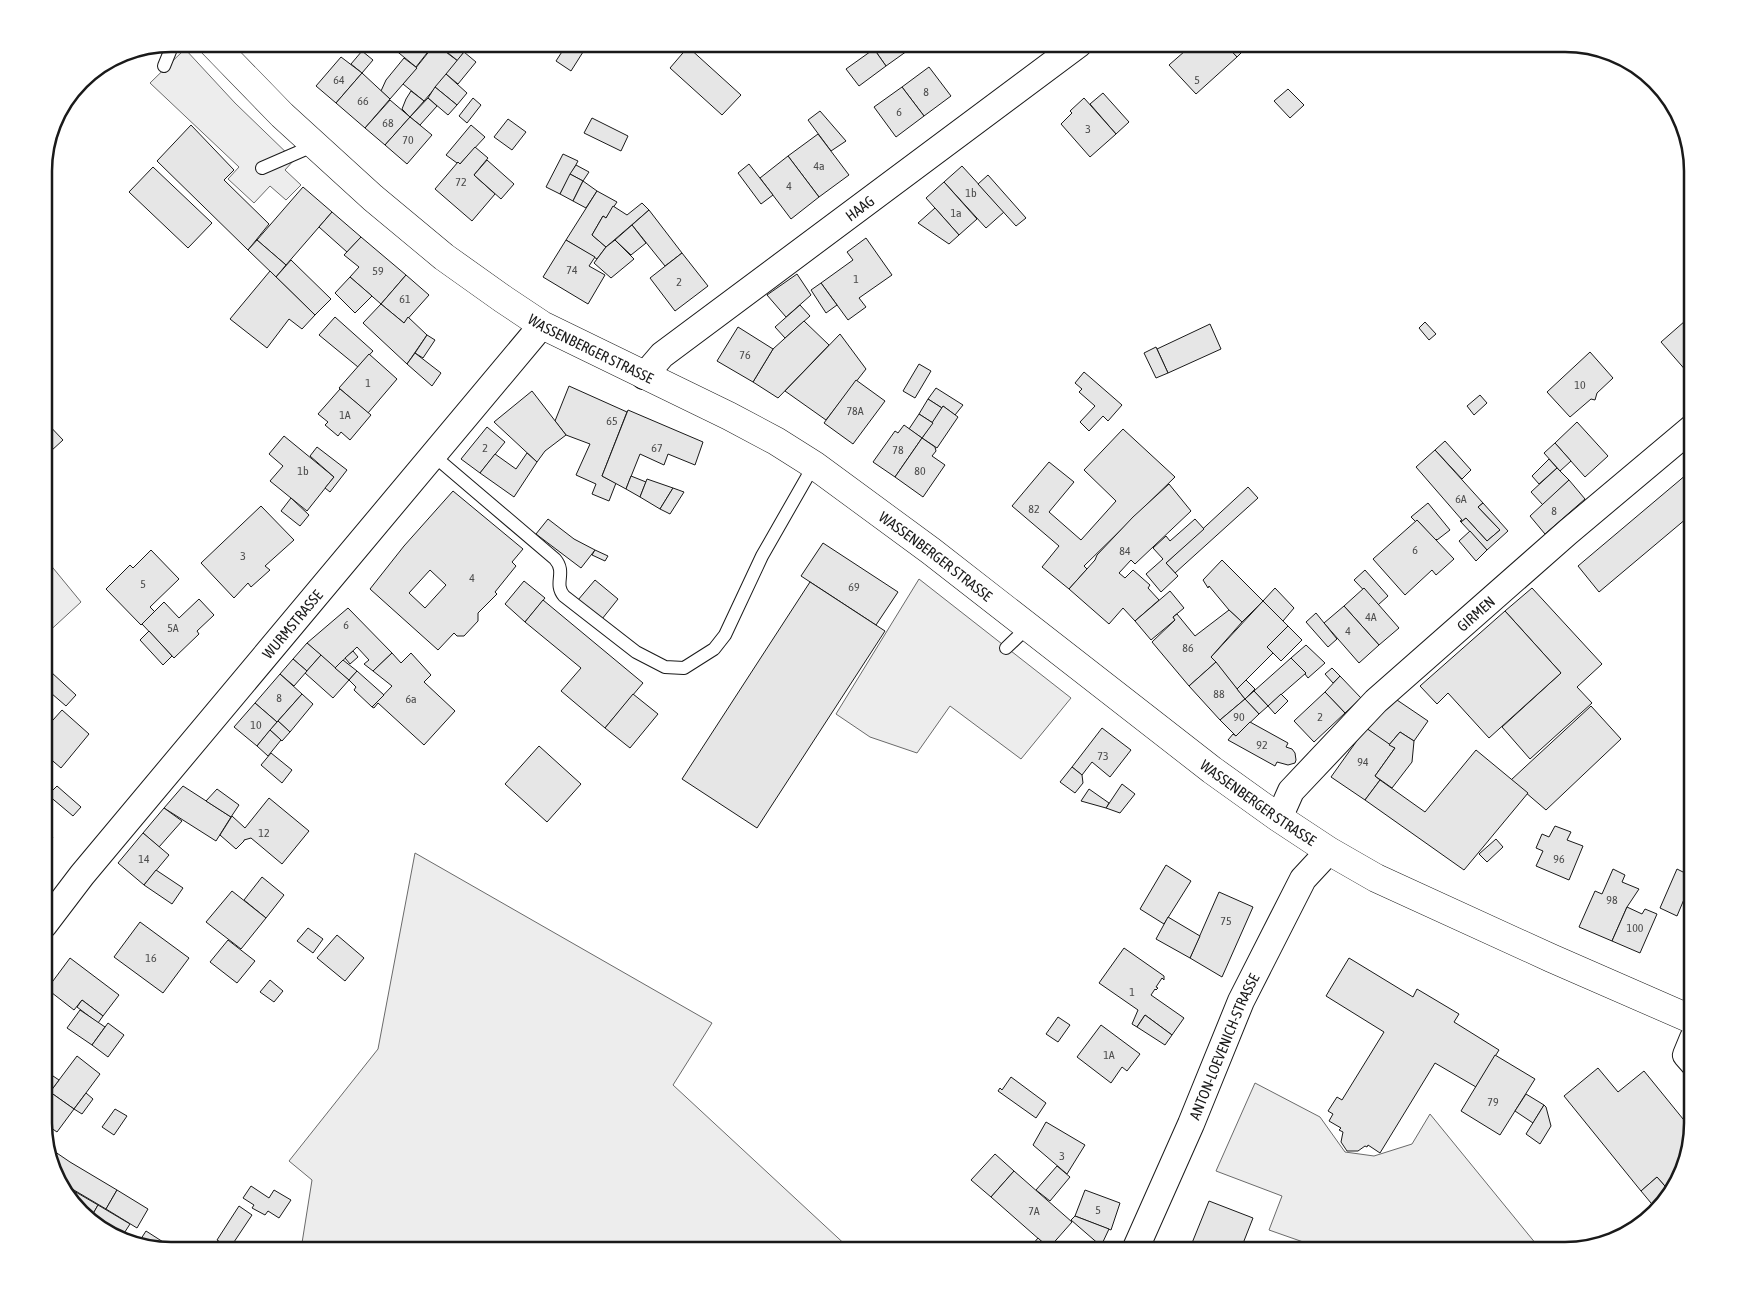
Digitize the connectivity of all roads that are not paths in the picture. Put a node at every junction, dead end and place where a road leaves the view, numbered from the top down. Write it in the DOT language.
graph roads {
  1 [pos="170,52"];
  2 [pos="221,52"];
  3 [pos="1068,52"];
  4 [pos="164,66"];
  5 [pos="315,145"];
  6 [pos="262,168"];
  7 [pos="542,325"];
  8 [pos="644,376"];
  9 [pos="1684,435"];
  10 [pos="434,456"];
  11 [pos="814,465"];
  12 [pos="1028,627"];
  13 [pos="1006,648"];
  14 [pos="1279,818"];
  15 [pos="1329,851"];
  16 [pos="53,913"];
  17 [pos="1684,1016"];
  18 [pos="1139,1242"];
  1 -- 4 [label="lane"];
  2 -- 5 [label="main road, WASSENBERGER STRASSE"];
  3 -- 8 [label="street, HAAG"];
  5 -- 6 [label="lane"];
  5 -- 7 [label="main road, WASSENBERGER STRASSE"];
  7 -- 8 [label="main road, WASSENBERGER STRASSE"];
  7 -- 10 [label="street, WURMSTRASSE"];
  8 -- 11 [label="main road, WASSENBERGER STRASSE"];
  9 -- 14 [label="street, GIRMEN"];
  10 -- 11 [label="lane"];
  10 -- 16 [label="street, WURMSTRASSE"];
  11 -- 12 [label="main road, WASSENBERGER STRASSE"];
  12 -- 13 [label="lane"];
  12 -- 14 [label="main road, WASSENBERGER STRASSE"];
  14 -- 15 [label="main road, WASSENBERGER STRASSE"];
  15 -- 17 [label="main road, WASSENBERGER STRASSE"];
  15 -- 18 [label="street, ANTON-LOEVENICH-STRASSE"];
}
